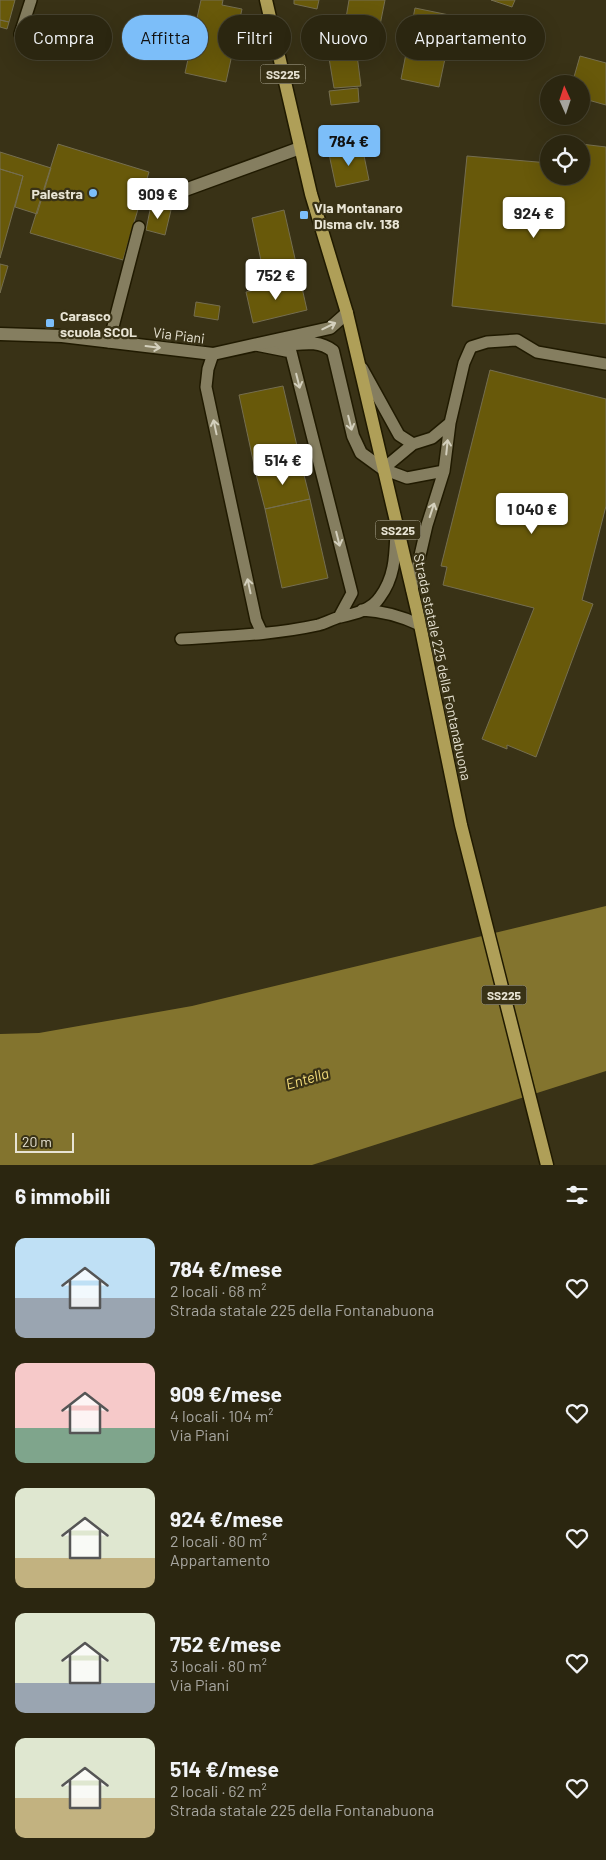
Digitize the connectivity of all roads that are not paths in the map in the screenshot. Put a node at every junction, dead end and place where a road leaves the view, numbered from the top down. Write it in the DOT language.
graph roads {
  1 [pos="31,0"];
  2 [pos="266,0"];
  3 [pos="26,15"];
  4 [pos="300,148"];
  5 [pos="174,194"];
  6 [pos="139,227"];
  7 [pos="348,314"];
  8 [pos="0,334"];
  9 [pos="109,342"];
  10 [pos="256,345"];
  11 [pos="213,354"];
  12 [pos="358,362"];
  13 [pos="606,364"];
  14 [pos="450,423"];
  15 [pos="413,444"];
  16 [pos="383,469"];
  17 [pos="444,471"];
  18 [pos="396,525"];
  19 [pos="412,591"];
  20 [pos="362,610"];
  21 [pos="338,617"];
  22 [pos="420,625"];
  23 [pos="262,632"];
  24 [pos="181,639"];
  25 [pos="547,1165"];
  1 -- 3 [label="lane"];
  2 -- 4 [label="main road, Strada statale 225 della Fontanabuona / SS225"];
  4 -- 5 [label="street"];
  4 -- 7 [label="main road, Strada statale 225 della Fontanabuona / SS225"];
  6 -- 9 [label="lane"];
  10 -- 7 [label="street, Via Piani, one-way"];
  7 -- 12 [label="main road, Strada statale 225 della Fontanabuona / SS225"];
  8 -- 9 [label="street, Via Piani"];
  9 -- 11 [label="street, Via Piani, one-way"];
  10 -- 11 [label="street, Via Piani"];
  10 -- 16 [label="street, one-way"];
  10 -- 21 [label="lane, one-way"];
  23 -- 11 [label="lane, one-way"];
  12 -- 15 [label="lane"];
  12 -- 16 [label="main road, Strada statale 225 della Fontanabuona / SS225"];
  13 -- 14 [label="lane"];
  14 -- 15 [label="lane"];
  17 -- 14 [label="lane, one-way"];
  15 -- 16 [label="lane"];
  16 -- 17 [label="lane"];
  16 -- 18 [label="main road, Strada statale 225 della Fontanabuona / SS225"];
  19 -- 17 [label="lane, one-way"];
  18 -- 19 [label="main road, Strada statale 225 della Fontanabuona / SS225"];
  18 -- 20 [label="lane"];
  19 -- 22 [label="main road, Strada statale 225 della Fontanabuona / SS225"];
  20 -- 21 [label="lane"];
  20 -- 22 [label="lane"];
  21 -- 23 [label="lane"];
  22 -- 25 [label="main road, Strada statale 225 della Fontanabuona / SS225"];
  23 -- 24 [label="lane"];
}
